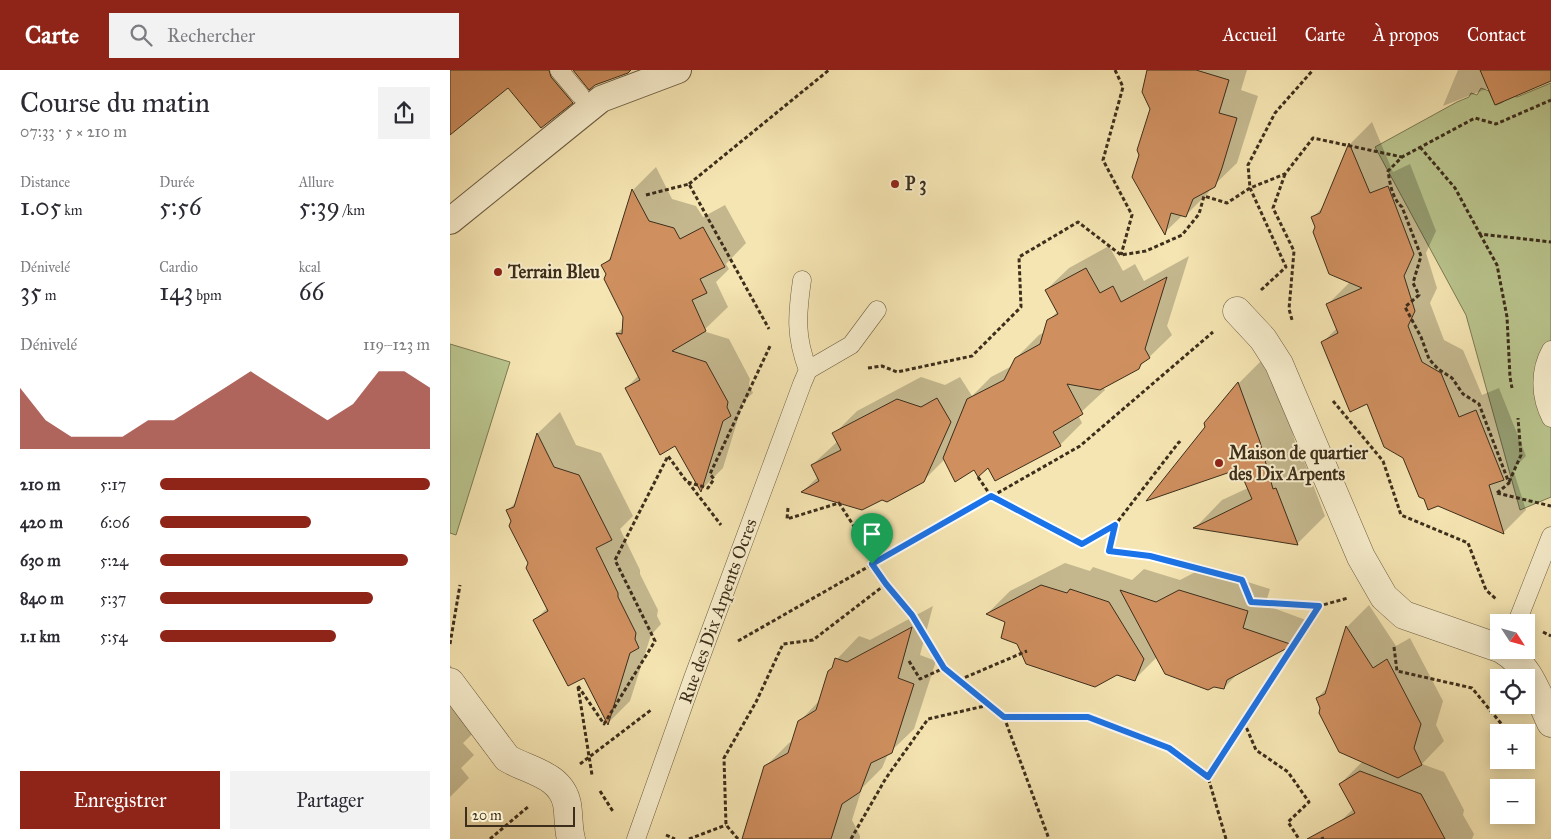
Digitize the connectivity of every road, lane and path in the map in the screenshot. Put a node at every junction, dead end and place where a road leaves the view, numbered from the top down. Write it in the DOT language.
graph roads {
  1 [pos="559,70"];
  2 [pos="678,70"];
  3 [pos="829,70"];
  4 [pos="1114,70"];
  5 [pos="1313,70"];
  6 [pos="580,95"];
  7 [pos="1551,100"];
  8 [pos="1420,147"];
  9 [pos="1402,157"];
  10 [pos="1285,174"];
  11 [pos="689,184"];
  12 [pos="1250,188"];
  13 [pos="646,195"];
  14 [pos="450,221"];
  15 [pos="1480,234"];
  16 [pos="1551,242"];
  17 [pos="1294,251"];
  18 [pos="1121,255"];
  19 [pos="802,280"];
  20 [pos="877,310"];
  21 [pos="1237,311"];
  22 [pos="1551,350"];
  23 [pos="862,369"];
  24 [pos="805,377"];
  25 [pos="1514,396"];
  26 [pos="1518,414"];
  27 [pos="1551,418"];
  28 [pos="1356,430"];
  29 [pos="1182,445"];
  30 [pos="978,477"];
  31 [pos="688,482"];
  32 [pos="1509,483"];
  33 [pos="991,496"];
  34 [pos="1551,506"];
  35 [pos="787,519"];
  36 [pos="1115,525"];
  37 [pos="1551,536"];
  38 [pos="740,550"];
  39 [pos="877,562"];
  40 [pos="872,564"];
  41 [pos="886,584"];
  42 [pos="460,585"];
  43 [pos="1352,596"];
  44 [pos="1319,606"];
  45 [pos="1511,614"];
  46 [pos="1519,614"];
  47 [pos="738,641"];
  48 [pos="450,644"];
  49 [pos="1490,645"];
  50 [pos="1394,646"];
  51 [pos="1026,651"];
  52 [pos="1516,659"];
  53 [pos="909,661"];
  54 [pos="944,668"];
  55 [pos="959,680"];
  56 [pos="450,682"];
  57 [pos="989,705"];
  58 [pos="654,708"];
  59 [pos="1004,717"];
  60 [pos="1244,722"];
  61 [pos="1551,723"];
  62 [pos="1501,724"];
  63 [pos="589,757"];
  64 [pos="1208,777"];
  65 [pos="593,781"];
  66 [pos="556,783"];
  67 [pos="598,790"];
  68 [pos="726,825"];
  69 [pos="638,832"];
  70 [pos="734,833"];
  71 [pos="490,839"];
  72 [pos="571,839"];
  73 [pos="675,839"];
  74 [pos="689,839"];
  75 [pos="732,839"];
  76 [pos="738,839"];
  77 [pos="851,839"];
  78 [pos="1049,839"];
  79 [pos="1226,839"];
  80 [pos="1299,839"];
  1 -- 6 [label="lane"];
  2 -- 14 [label="street"];
  3 -- 11 [label="path"];
  4 -- 18 [label="path"];
  5 -- 12 [label="path"];
  7 -- 8 [label="path"];
  8 -- 9 [label="path"];
  8 -- 15 [label="path"];
  9 -- 10 [label="path"];
  9 -- 32 [label="path"];
  10 -- 12 [label="path"];
  10 -- 17 [label="path"];
  11 -- 13 [label="path"];
  11 -- 31 [label="path"];
  12 -- 18 [label="path"];
  12 -- 21 [label="path"];
  15 -- 16 [label="path"];
  15 -- 25 [label="path"];
  18 -- 23 [label="path"];
  19 -- 24 [label="lane"];
  20 -- 24 [label="lane"];
  21 -- 33 [label="path"];
  21 -- 49 [label="street"];
  22 -- 27 [label="lane"];
  24 -- 38 [label="lane, Rue des Dix Arpents Ocres"];
  26 -- 32 [label="path"];
  28 -- 45 [label="path"];
  29 -- 36 [label="path"];
  30 -- 33 [label="path"];
  31 -- 38 [label="path"];
  31 -- 63 [label="path"];
  32 -- 34 [label="path"];
  33 -- 36 [label="path"];
  33 -- 39 [label="path"];
  35 -- 39 [label="path"];
  36 -- 44 [label="path"];
  37 -- 46 [label="lane"];
  38 -- 69 [label="lane, Rue des Dix Arpents Ocres"];
  39 -- 40 [label="path"];
  40 -- 41 [label="path"];
  40 -- 47 [label="path"];
  41 -- 54 [label="path"];
  41 -- 68 [label="path"];
  42 -- 48 [label="path"];
  43 -- 44 [label="path"];
  44 -- 60 [label="path"];
  50 -- 62 [label="path"];
  51 -- 55 [label="path"];
  52 -- 61 [label="street"];
  53 -- 54 [label="path"];
  54 -- 55 [label="path"];
  55 -- 57 [label="path"];
  56 -- 66 [label="street"];
  57 -- 59 [label="path"];
  57 -- 77 [label="path"];
  58 -- 63 [label="path"];
  59 -- 64 [label="path"];
  59 -- 78 [label="path"];
  60 -- 64 [label="path"];
  60 -- 80 [label="path"];
  63 -- 65 [label="path"];
  63 -- 66 [label="path"];
  64 -- 79 [label="path"];
  66 -- 71 [label="path"];
  66 -- 72 [label="street"];
  67 -- 69 [label="path"];
  68 -- 70 [label="path"];
  68 -- 74 [label="path"];
  69 -- 73 [label="path"];
  70 -- 75 [label="path"];
  70 -- 76 [label="path"];
}
